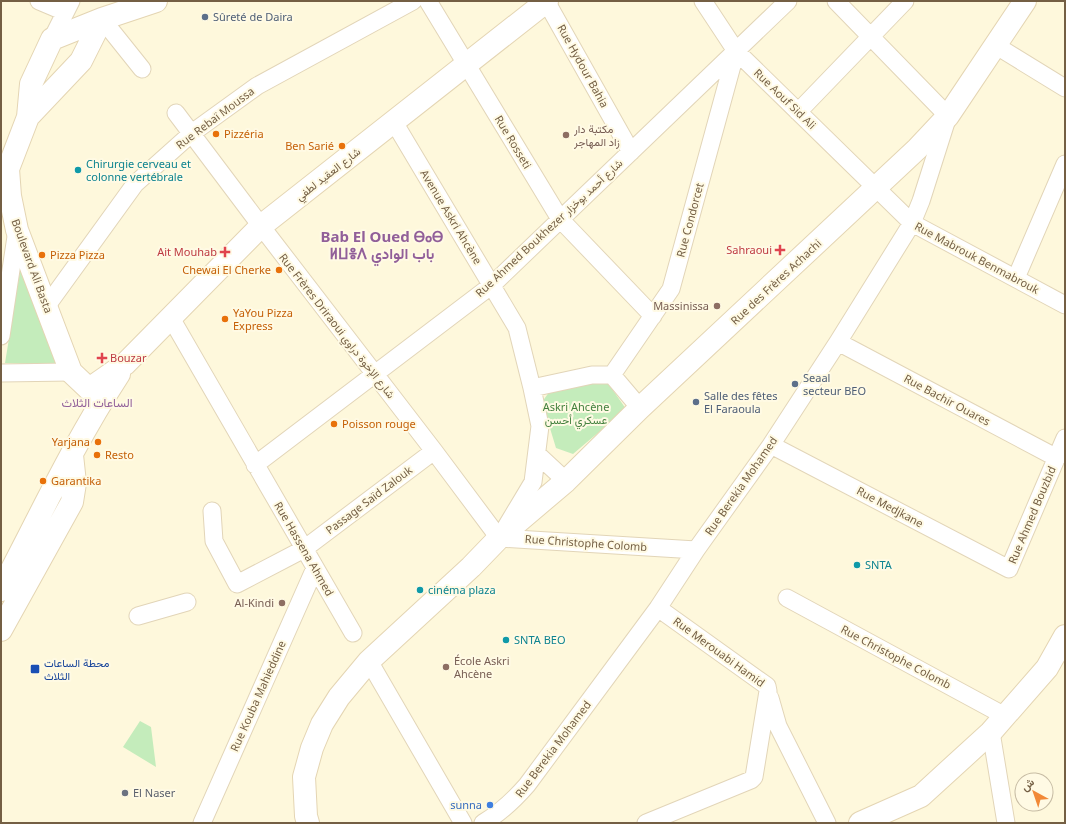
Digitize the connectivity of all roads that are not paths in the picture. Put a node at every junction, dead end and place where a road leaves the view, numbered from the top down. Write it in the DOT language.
graph roads {
  1 [pos="39,1"];
  2 [pos="156,1"];
  3 [pos="413,1"];
  4 [pos="428,1"];
  5 [pos="546,1"];
  6 [pos="703,1"];
  7 [pos="788,1"];
  8 [pos="836,1"];
  9 [pos="905,1"];
  10 [pos="1025,1"];
  11 [pos="68,7"];
  12 [pos="102,19"];
  13 [pos="871,37"];
  14 [pos="52,39"];
  15 [pos="995,45"];
  16 [pos="736,51"];
  17 [pos="466,64"];
  18 [pos="142,69"];
  19 [pos="1065,88"];
  20 [pos="798,112"];
  21 [pos="176,113"];
  22 [pos="948,116"];
  23 [pos="28,117"];
  24 [pos="394,122"];
  25 [pos="192,133"];
  26 [pos="631,152"];
  27 [pos="1065,164"];
  28 [pos="4,169"];
  29 [pos="876,188"];
  30 [pos="560,220"];
  31 [pos="912,223"];
  32 [pos="261,226"];
  33 [pos="17,230"];
  34 [pos="1016,278"];
  35 [pos="492,285"];
  36 [pos="1065,305"];
  37 [pos="46,307"];
  38 [pos="653,316"];
  39 [pos="171,318"];
  40 [pos="1,336"];
  41 [pos="838,342"];
  42 [pos="71,372"];
  43 [pos="1,373"];
  44 [pos="374,374"];
  45 [pos="612,375"];
  46 [pos="532,388"];
  47 [pos="96,395"];
  48 [pos="640,408"];
  49 [pos="1065,438"];
  50 [pos="771,445"];
  51 [pos="434,451"];
  52 [pos="537,454"];
  53 [pos="72,455"];
  54 [pos="1057,458"];
  55 [pos="255,465"];
  56 [pos="566,481"];
  57 [pos="212,511"];
  58 [pos="499,538"];
  59 [pos="304,549"];
  60 [pos="696,550"];
  61 [pos="315,568"];
  62 [pos="1009,569"];
  63 [pos="1,590"];
  64 [pos="787,598"];
  65 [pos="187,602"];
  66 [pos="658,608"];
  67 [pos="138,616"];
  68 [pos="1,630"];
  69 [pos="353,633"];
  70 [pos="1065,636"];
  71 [pos="369,661"];
  72 [pos="768,691"];
  73 [pos="1005,716"];
  74 [pos="991,732"];
  75 [pos="202,823"];
  76 [pos="308,823"];
  77 [pos="463,823"];
  78 [pos="484,823"];
  79 [pos="646,823"];
  80 [pos="827,823"];
  81 [pos="860,823"];
  82 [pos="1006,823"];
  1 -- 11 [label="street"];
  2 -- 12 [label="street"];
  3 -- 25 [label="street, Rue Rebaï Moussa"];
  4 -- 17 [label="street"];
  5 -- 17 [label="street, شارع العقيد لطفي"];
  5 -- 26 [label="street, Rue Hydour Bahia"];
  6 -- 16 [label="street, Rue Aouf Sid Ali"];
  7 -- 16 [label="street, Rue Ahmed Boukhezer شارع أحمد بوخزار"];
  8 -- 13 [label="street"];
  9 -- 13 [label="street"];
  10 -- 15 [label="street, Rue des Frères Achachi"];
  11 -- 14 [label="street, Boulevard Ali Basta"];
  12 -- 14 [label="street"];
  12 -- 18 [label="street"];
  12 -- 23 [label="street"];
  13 -- 20 [label="street"];
  13 -- 22 [label="street"];
  14 -- 23 [label="street, Boulevard Ali Basta"];
  15 -- 19 [label="street"];
  15 -- 22 [label="street, Rue des Frères Achachi"];
  16 -- 20 [label="street, Rue Aouf Sid Ali"];
  16 -- 26 [label="street, Rue Ahmed Boukhezer شارع أحمد بوخزار"];
  16 -- 38 [label="street, Rue Condorcet"];
  17 -- 24 [label="street, شارع العقيد لطفي"];
  17 -- 30 [label="street, Rue Rosseti"];
  20 -- 29 [label="street, Rue Aouf Sid Ali"];
  21 -- 25 [label="street, Rue Frères Driraoui شارع الإخوة دراوي"];
  22 -- 29 [label="street, Rue des Frères Achachi"];
  22 -- 31 [label="street, Rue Berekia Mohamed"];
  23 -- 28 [label="street, Boulevard Ali Basta"];
  24 -- 32 [label="street, شارع العقيد لطفي"];
  24 -- 35 [label="street, Avenue Askri Ahcène"];
  25 -- 32 [label="street, Rue Frères Driraoui شارع الإخوة دراوي"];
  25 -- 37 [label="street, Rue Rebaï Moussa"];
  26 -- 30 [label="street, Rue Ahmed Boukhezer شارع أحمد بوخزار"];
  27 -- 34 [label="street"];
  28 -- 33 [label="street, Boulevard Ali Basta"];
  29 -- 31 [label="street, Rue Mabrouk Benmabrouk"];
  29 -- 48 [label="street, Rue des Frères Achachi"];
  30 -- 35 [label="street, Rue Ahmed Boukhezer شارع أحمد بوخزار"];
  30 -- 38 [label="street, Rue Rosseti"];
  31 -- 34 [label="street, Rue Mabrouk Benmabrouk"];
  31 -- 41 [label="street, Rue Berekia Mohamed"];
  32 -- 39 [label="street, شارع العقيد لطفي"];
  32 -- 44 [label="street, Rue Frères Driraoui شارع الإخوة دراوي"];
  33 -- 37 [label="street, Boulevard Ali Basta"];
  33 -- 40 [label="street"];
  34 -- 36 [label="street, Rue Mabrouk Benmabrouk"];
  35 -- 44 [label="street, Rue Ahmed Boukhezer شارع أحمد بوخزار"];
  35 -- 46 [label="street, Avenue Askri Ahcène"];
  37 -- 42 [label="street, Boulevard Ali Basta"];
  38 -- 45 [label="street, Rue Condorcet"];
  39 -- 47 [label="street, شارع العقيد لطفي"];
  39 -- 55 [label="street, Rue Hassena Ahmed"];
  41 -- 50 [label="street, Rue Berekia Mohamed"];
  41 -- 54 [label="street, Rue Bachir Ouares"];
  42 -- 43 [label="street"];
  42 -- 47 [label="street, Boulevard Ali Basta"];
  44 -- 51 [label="street, Rue Frères Driraoui شارع الإخوة دراوي"];
  44 -- 55 [label="street, Rue Ahmed Boukhezer شارع أحمد بوخزار"];
  45 -- 46 [label="street"];
  45 -- 48 [label="street"];
  46 -- 52 [label="street, Avenue Askri Ahcène"];
  47 -- 53 [label="street"];
  48 -- 56 [label="street, Rue des Frères Achachi"];
  49 -- 54 [label="street, Rue Ahmed Bouzbid"];
  50 -- 60 [label="street, Rue Berekia Mohamed"];
  50 -- 62 [label="street, Rue Medjkane"];
  51 -- 58 [label="street, Rue Frères Driraoui شارع الإخوة دراوي"];
  51 -- 59 [label="street, Passage Saïd Zalouk"];
  52 -- 56 [label="street"];
  52 -- 58 [label="street, Avenue Askri Ahcène"];
  53 -- 63 [label="street"];
  53 -- 68 [label="street"];
  54 -- 62 [label="street, Rue Ahmed Bouzbid"];
  55 -- 59 [label="street, Rue Hassena Ahmed"];
  56 -- 58 [label="street, Rue des Frères Achachi"];
  57 -- 59 [label="street, Passage Saïd Zalouk"];
  58 -- 60 [label="street, Rue Christophe Colomb"];
  58 -- 71 [label="street, Rue des Frères Achachi"];
  59 -- 61 [label="street, Rue Hassena Ahmed"];
  60 -- 66 [label="street, Rue Berekia Mohamed"];
  61 -- 69 [label="street, Rue Hassena Ahmed"];
  61 -- 75 [label="street, Rue Kouba Mahieddine"];
  64 -- 73 [label="street, Rue Christophe Colomb"];
  65 -- 67 [label="street"];
  66 -- 72 [label="street, Rue Merouabi Hamid"];
  66 -- 78 [label="street, Rue Berekia Mohamed"];
  70 -- 73 [label="street"];
  71 -- 76 [label="street, Rue des Frères Achachi"];
  71 -- 77 [label="street"];
  72 -- 79 [label="street, Rue Merouabi Hamid"];
  72 -- 80 [label="street"];
  73 -- 74 [label="street"];
  74 -- 81 [label="street"];
  74 -- 82 [label="street"];
}
